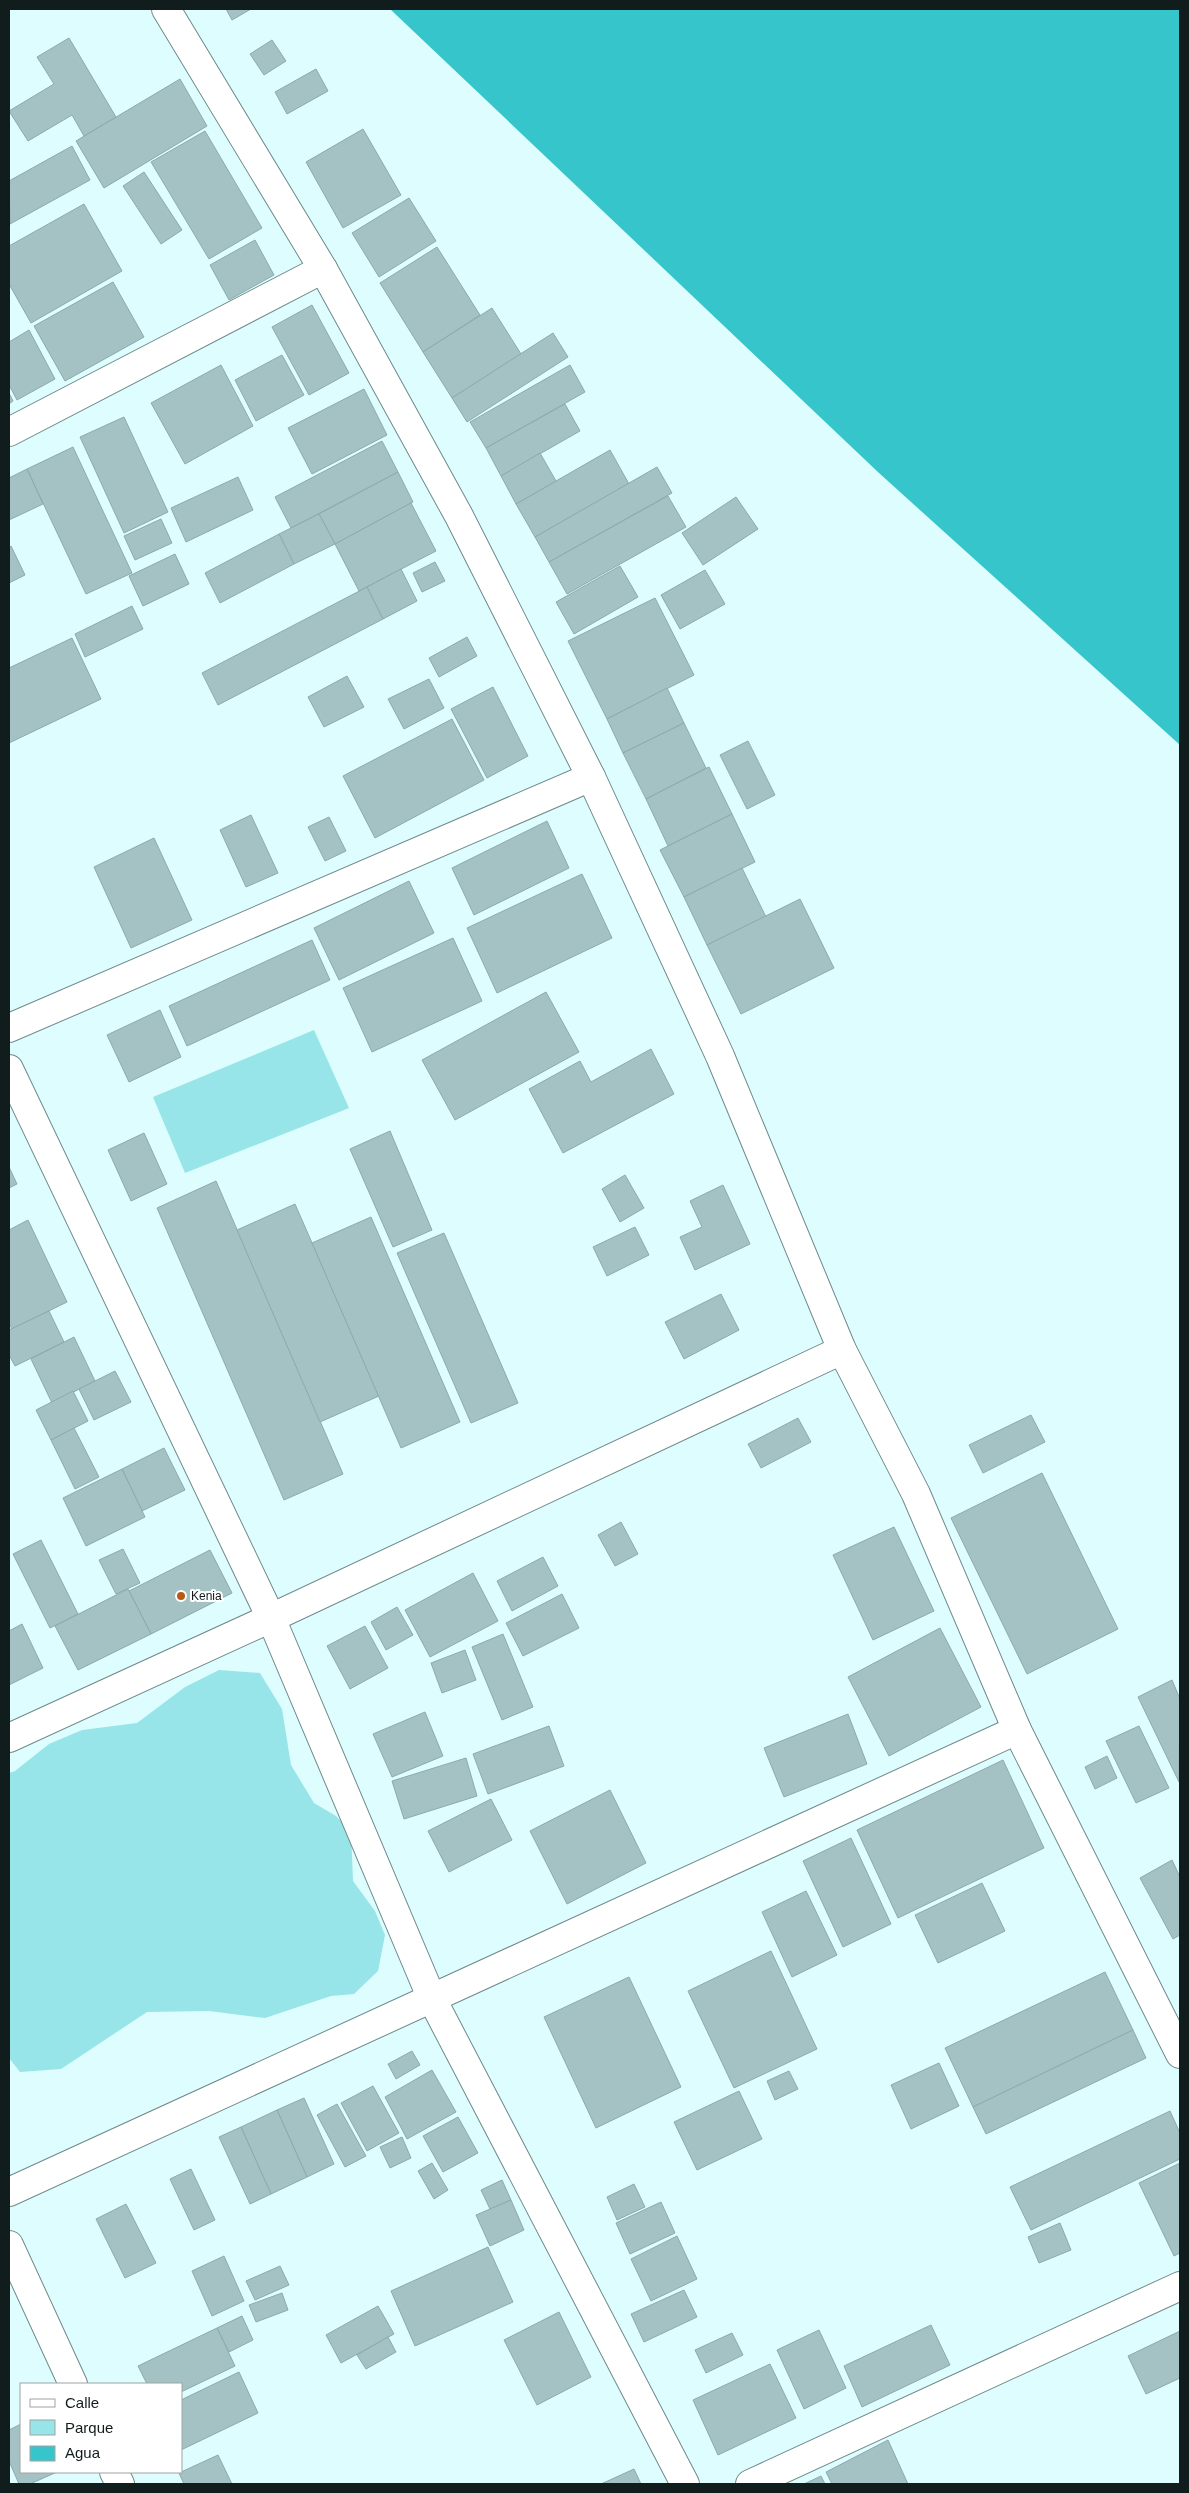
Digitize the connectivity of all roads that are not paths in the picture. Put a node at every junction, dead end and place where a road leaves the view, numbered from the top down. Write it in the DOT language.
graph roads {
  1 [pos="166,9"];
  2 [pos="323,269"];
  3 [pos="9,432"];
  4 [pos="591,777"];
  5 [pos="9,1028"];
  6 [pos="9,1069"];
  7 [pos="842,1350"];
  8 [pos="271,1618"];
  9 [pos="1017,1730"];
  10 [pos="9,1738"];
  11 [pos="432,1998"];
  12 [pos="1170,2010"];
  13 [pos="1180,2054"];
  14 [pos="9,2192"];
  15 [pos="9,2245"];
  16 [pos="1180,2286"];
  17 [pos="73,2383"];
  18 [pos="685,2484"];
  19 [pos="750,2484"];
  1 -- 2 [label="street"];
  2 -- 3 [label="street"];
  2 -- 4 [label="street"];
  4 -- 5 [label="street"];
  4 -- 7 [label="street"];
  6 -- 8 [label="street"];
  7 -- 8 [label="street"];
  7 -- 9 [label="street"];
  8 -- 10 [label="street"];
  8 -- 11 [label="street"];
  9 -- 11 [label="street"];
  9 -- 12 [label="street"];
  11 -- 14 [label="street"];
  11 -- 18 [label="street"];
  12 -- 13 [label="street"];
  15 -- 17 [label="street"];
  16 -- 19 [label="street"];
}
